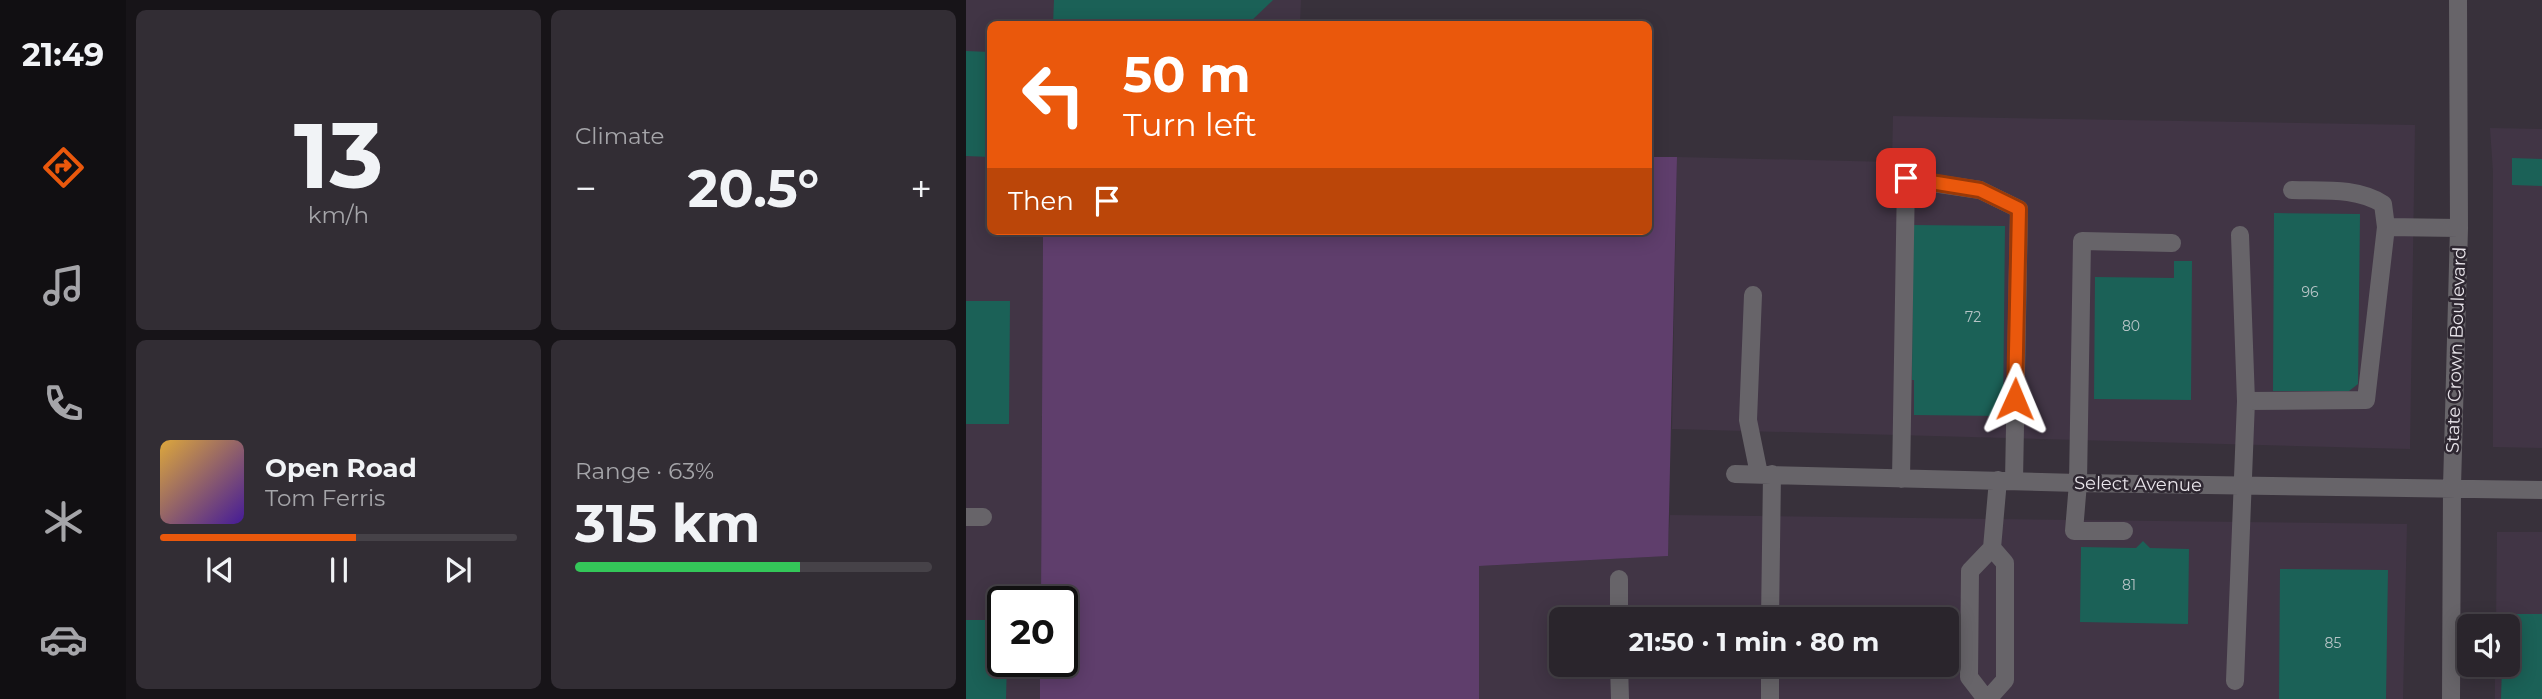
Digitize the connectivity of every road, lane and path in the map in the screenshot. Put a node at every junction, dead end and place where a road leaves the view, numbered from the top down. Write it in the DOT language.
graph roads {
  1 [pos="2458,0"];
  2 [pos="2292,190"];
  3 [pos="2386,227"];
  4 [pos="2459,229"];
  5 [pos="2240,235"];
  6 [pos="2172,243"];
  7 [pos="1753,295"];
  8 [pos="2246,401"];
  9 [pos="1735,474"];
  10 [pos="1765,474"];
  11 [pos="1901,479"];
  12 [pos="2006,481"];
  13 [pos="2078,483"];
  14 [pos="2241,485"];
  15 [pos="2452,487"];
  16 [pos="2542,490"];
  17 [pos="2124,531"];
  18 [pos="1992,548"];
  19 [pos="1619,579"];
  20 [pos="1619,607"];
  21 [pos="1770,607"];
  22 [pos="1619,677"];
  23 [pos="1770,677"];
  24 [pos="2235,681"];
  25 [pos="1620,699"];
  26 [pos="1770,699"];
  27 [pos="1987,699"];
  28 [pos="2451,699"];
  1 -- 4 [label="street, State Crown Boulevard"];
  2 -- 3 [label="street"];
  3 -- 4 [label="street"];
  3 -- 8 [label="street"];
  4 -- 15 [label="street, State Crown Boulevard"];
  5 -- 8 [label="street"];
  6 -- 13 [label="street"];
  7 -- 10 [label="street"];
  8 -- 14 [label="street"];
  9 -- 10 [label="street, Select Avenue"];
  10 -- 11 [label="street, Select Avenue"];
  10 -- 21 [label="street"];
  11 -- 12 [label="street, Select Avenue"];
  11 -- 12 [label="street"];
  12 -- 13 [label="street, Select Avenue"];
  12 -- 18 [label="street"];
  13 -- 14 [label="street, Select Avenue"];
  13 -- 17 [label="street"];
  14 -- 15 [label="street, Select Avenue"];
  14 -- 24 [label="street"];
  15 -- 16 [label="street, Select Avenue"];
  15 -- 28 [label="street, State Crown Boulevard"];
  18 -- 27 [label="street"];
  18 -- 27 [label="street"];
  19 -- 20 [label="street"];
  22 -- 25 [label="street"];
  23 -- 26 [label="street"];
}
